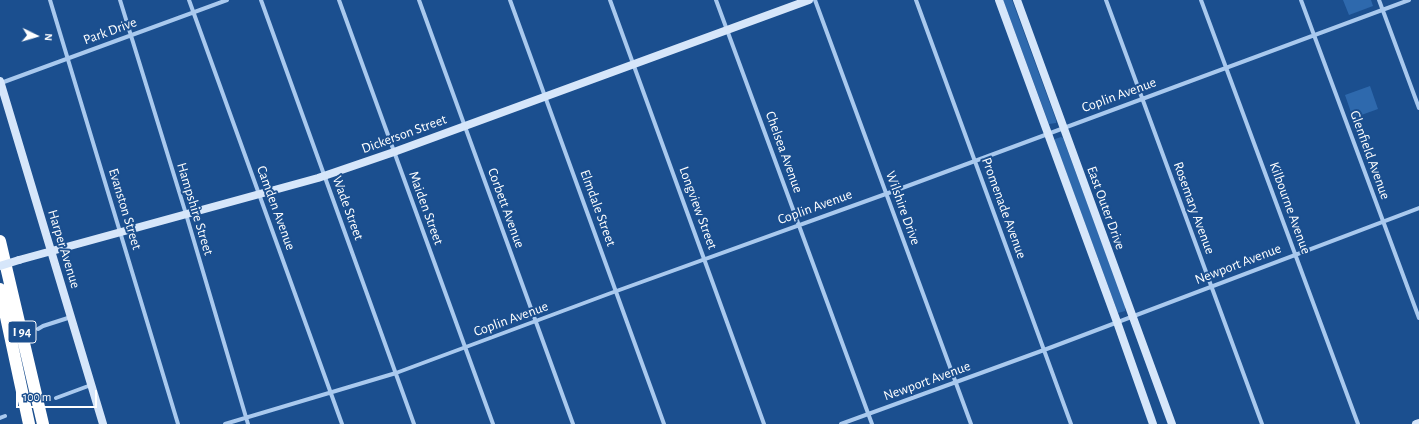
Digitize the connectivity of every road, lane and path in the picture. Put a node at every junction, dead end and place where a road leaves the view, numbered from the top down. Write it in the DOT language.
graph roads {
  1 [pos="50,0"];
  2 [pos="120,0"];
  3 [pos="189,0"];
  4 [pos="227,0"];
  5 [pos="261,0"];
  6 [pos="339,0"];
  7 [pos="419,0"];
  8 [pos="510,0"];
  9 [pos="610,0"];
  10 [pos="716,0"];
  11 [pos="809,0"];
  12 [pos="815,0"];
  13 [pos="916,0"];
  14 [pos="999,0"];
  15 [pos="1017,0"];
  16 [pos="1106,0"];
  17 [pos="1201,0"];
  18 [pos="1301,0"];
  19 [pos="1379,0"];
  20 [pos="1409,0"];
  21 [pos="1382,10"];
  22 [pos="194,12"];
  23 [pos="727,29"];
  24 [pos="131,35"];
  25 [pos="1314,35"];
  26 [pos="68,59"];
  27 [pos="633,64"];
  28 [pos="1226,68"];
  29 [pos="0,82"];
  30 [pos="545,96"];
  31 [pos="1142,99"];
  32 [pos="1419,108"];
  33 [pos="465,126"];
  34 [pos="1063,128"];
  35 [pos="1048,133"];
  36 [pos="394,152"];
  37 [pos="975,161"];
  38 [pos="324,176"];
  39 [pos="886,193"];
  40 [pos="259,194"];
  41 [pos="1419,208"];
  42 [pos="186,214"];
  43 [pos="1383,222"];
  44 [pos="799,225"];
  45 [pos="120,232"];
  46 [pos="0,241"];
  47 [pos="51,251"];
  48 [pos="1295,254"];
  49 [pos="705,259"];
  50 [pos="0,266"];
  51 [pos="1211,286"];
  52 [pos="0,289"];
  53 [pos="616,291"];
  54 [pos="1132,316"];
  55 [pos="71,317"];
  56 [pos="1419,318"];
  57 [pos="536,322"];
  58 [pos="1117,322"];
  59 [pos="38,329"];
  60 [pos="465,348"];
  61 [pos="1044,350"];
  62 [pos="396,373"];
  63 [pos="955,382"];
  64 [pos="91,385"];
  65 [pos="331,392"];
  66 [pos="56,398"];
  67 [pos="869,414"];
  68 [pos="246,418"];
  69 [pos="28,424"];
  70 [pos="43,424"];
  71 [pos="103,424"];
  72 [pos="178,424"];
  73 [pos="225,424"];
  74 [pos="248,424"];
  75 [pos="342,424"];
  76 [pos="414,424"];
  77 [pos="493,424"];
  78 [pos="573,424"];
  79 [pos="664,424"];
  80 [pos="764,424"];
  81 [pos="840,424"];
  82 [pos="872,424"];
  83 [pos="971,424"];
  84 [pos="1071,424"];
  85 [pos="1153,424"];
  86 [pos="1171,424"];
  87 [pos="1262,424"];
  88 [pos="1358,424"];
  1 -- 26 [label="street, Evanston Street"];
  2 -- 24 [label="street, Hampshire Street"];
  3 -- 22 [label="street, Camden Avenue"];
  4 -- 22 [label="street, Park Drive"];
  5 -- 38 [label="street, Wade Street"];
  6 -- 36 [label="street, Maiden Street"];
  7 -- 33 [label="street, Corbett Avenue"];
  8 -- 30 [label="street, Elmdale Street"];
  9 -- 27 [label="street, Longview Street"];
  10 -- 23 [label="street, Chelsea Avenue"];
  11 -- 23 [label="street, Dickerson Street"];
  12 -- 39 [label="street, Wilshire Drive"];
  13 -- 37 [label="street, Promenade Avenue"];
  14 -- 35 [label="street, East Outer Drive"];
  15 -- 34 [label="street, East Outer Drive"];
  16 -- 31 [label="street, Rosemary Avenue"];
  17 -- 28 [label="street, Kilbourne Avenue"];
  18 -- 25 [label="street, Glenfield Avenue"];
  19 -- 21 [label="street"];
  20 -- 21 [label="street, Coplin Avenue"];
  21 -- 25 [label="street, Coplin Avenue"];
  21 -- 32 [label="street"];
  22 -- 24 [label="street, Park Drive"];
  22 -- 40 [label="street, Camden Avenue"];
  23 -- 27 [label="street, Dickerson Street"];
  23 -- 44 [label="street, Chelsea Avenue"];
  24 -- 26 [label="street, Park Drive"];
  24 -- 42 [label="street, Hampshire Street"];
  25 -- 28 [label="street, Coplin Avenue"];
  25 -- 43 [label="street, Glenfield Avenue"];
  26 -- 29 [label="street, Park Drive"];
  26 -- 45 [label="street, Evanston Street"];
  27 -- 30 [label="street, Dickerson Street"];
  27 -- 49 [label="street, Longview Street"];
  28 -- 31 [label="street, Coplin Avenue"];
  28 -- 48 [label="street, Kilbourne Avenue"];
  29 -- 47 [label="street, Harper Avenue"];
  30 -- 33 [label="street, Dickerson Street"];
  30 -- 53 [label="street, Elmdale Street"];
  31 -- 34 [label="street, Coplin Avenue"];
  31 -- 51 [label="street, Rosemary Avenue"];
  33 -- 36 [label="street, Dickerson Street"];
  33 -- 57 [label="street, Corbett Avenue"];
  34 -- 35 [label="street, Coplin Avenue"];
  34 -- 54 [label="street, East Outer Drive"];
  35 -- 37 [label="street, Coplin Avenue"];
  35 -- 58 [label="street, East Outer Drive"];
  36 -- 38 [label="street, Dickerson Street"];
  36 -- 60 [label="street, Maiden Street"];
  37 -- 39 [label="street, Coplin Avenue"];
  37 -- 61 [label="street, Promenade Avenue"];
  38 -- 40 [label="street, Dickerson Street"];
  38 -- 62 [label="street, Wade Street"];
  39 -- 44 [label="street, Coplin Avenue"];
  39 -- 63 [label="street, Wilshire Drive"];
  40 -- 42 [label="street, Dickerson Street"];
  40 -- 65 [label="street, Camden Avenue"];
  41 -- 43 [label="street, Newport Avenue"];
  42 -- 45 [label="street, Dickerson Street"];
  42 -- 68 [label="street, Hampshire Street"];
  43 -- 48 [label="street, Newport Avenue"];
  43 -- 56 [label="street, Glenfield Avenue"];
  44 -- 49 [label="street, Coplin Avenue"];
  44 -- 67 [label="street, Chelsea Avenue"];
  45 -- 47 [label="street, Dickerson Street"];
  45 -- 72 [label="street, Evanston Street"];
  46 -- 70 [label="highway, I 94"];
  47 -- 50 [label="street, Dickerson Street, bridge"];
  47 -- 55 [label="street, Harper Avenue"];
  48 -- 51 [label="street, Newport Avenue"];
  48 -- 88 [label="street, Kilbourne Avenue"];
  49 -- 53 [label="street, Coplin Avenue"];
  49 -- 80 [label="street, Longview Street"];
  51 -- 54 [label="street, Newport Avenue"];
  51 -- 87 [label="street, Rosemary Avenue"];
  52 -- 69 [label="highway, I 94"];
  53 -- 57 [label="street, Coplin Avenue"];
  53 -- 79 [label="street, Elmdale Street"];
  54 -- 58 [label="street, Newport Avenue"];
  54 -- 86 [label="street, East Outer Drive"];
  55 -- 59 [label="street"];
  55 -- 64 [label="street, Harper Avenue"];
  57 -- 60 [label="street, Coplin Avenue"];
  57 -- 78 [label="street, Corbett Avenue"];
  58 -- 61 [label="street, Newport Avenue"];
  58 -- 85 [label="street, East Outer Drive"];
  60 -- 62 [label="street, Coplin Avenue"];
  60 -- 77 [label="street, Maiden Street"];
  61 -- 63 [label="street, Newport Avenue"];
  61 -- 84 [label="street, Promenade Avenue"];
  62 -- 65 [label="street, Coplin Avenue"];
  62 -- 76 [label="street, Wade Street"];
  63 -- 67 [label="street, Newport Avenue"];
  63 -- 83 [label="street, Wilshire Drive"];
  64 -- 66 [label="street"];
  64 -- 71 [label="street, Harper Avenue"];
  65 -- 68 [label="street, Coplin Avenue"];
  65 -- 75 [label="street, Camden Avenue"];
  67 -- 81 [label="street, Newport Avenue"];
  67 -- 82 [label="street, Chelsea Avenue"];
  68 -- 73 [label="street, Coplin Avenue"];
  68 -- 74 [label="street, Hampshire Street"];
}
